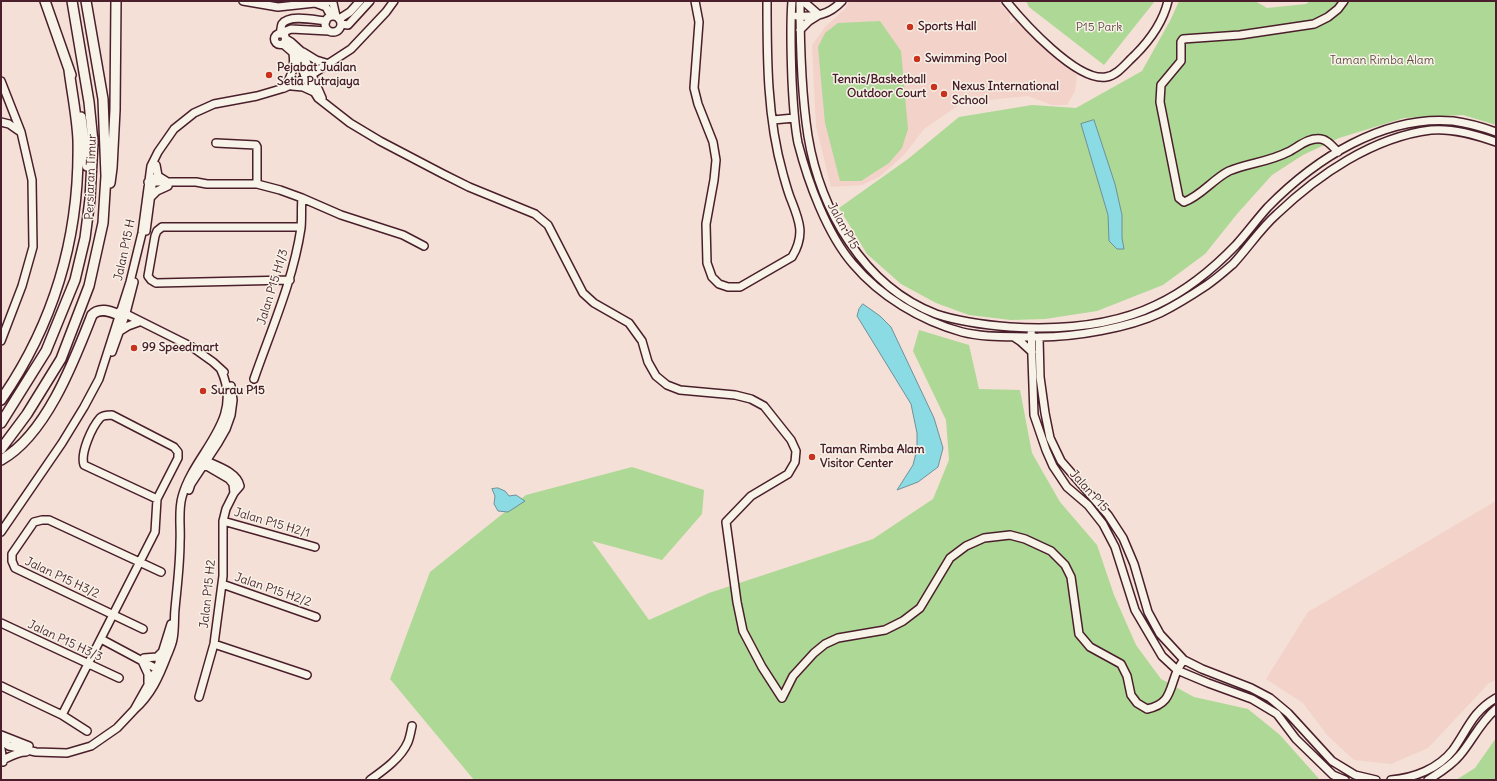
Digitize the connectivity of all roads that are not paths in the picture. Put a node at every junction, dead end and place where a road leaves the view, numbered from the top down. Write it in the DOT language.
graph roads {
  1 [pos="45,1"];
  2 [pos="72,1"];
  3 [pos="86,1"];
  4 [pos="116,1"];
  5 [pos="243,1"];
  6 [pos="360,1"];
  7 [pos="370,1"];
  8 [pos="394,1"];
  9 [pos="695,1"];
  10 [pos="767,1"];
  11 [pos="792,1"];
  12 [pos="802,1"];
  13 [pos="842,1"];
  14 [pos="1006,1"];
  15 [pos="1168,1"];
  16 [pos="1344,1"];
  17 [pos="315,2"];
  18 [pos="791,15"];
  19 [pos="819,15"];
  20 [pos="800,16"];
  21 [pos="337,19"];
  22 [pos="326,21"];
  23 [pos="800,30"];
  24 [pos="329,31"];
  25 [pos="283,38"];
  26 [pos="296,51"];
  27 [pos="329,64"];
  28 [pos="322,68"];
  29 [pos="70,70"];
  30 [pos="308,77"];
  31 [pos="1,80"];
  32 [pos="285,87"];
  33 [pos="316,90"];
  34 [pos="14,112"];
  35 [pos="794,118"];
  36 [pos="772,120"];
  37 [pos="1,122"];
  38 [pos="9,124"];
  39 [pos="174,129"];
  40 [pos="20,132"];
  41 [pos="1496,132"];
  42 [pos="1367,136"];
  43 [pos="1496,142"];
  44 [pos="216,143"];
  45 [pos="1374,147"];
  46 [pos="1338,152"];
  47 [pos="156,164"];
  48 [pos="150,184"];
  49 [pos="168,184"];
  50 [pos="257,184"];
  51 [pos="151,197"];
  52 [pos="302,198"];
  53 [pos="90,199"];
  54 [pos="833,216"];
  55 [pos="824,219"];
  56 [pos="102,223"];
  57 [pos="301,227"];
  58 [pos="424,246"];
  59 [pos="290,280"];
  60 [pos="129,304"];
  61 [pos="1156,305"];
  62 [pos="1160,313"];
  63 [pos="121,314"];
  64 [pos="140,322"];
  65 [pos="1032,328"];
  66 [pos="1040,328"];
  67 [pos="120,331"];
  68 [pos="1013,336"];
  69 [pos="1032,337"];
  70 [pos="1039,337"];
  71 [pos="1052,337"];
  72 [pos="1,341"];
  73 [pos="1035,352"];
  74 [pos="221,370"];
  75 [pos="99,379"];
  76 [pos="254,379"];
  77 [pos="1,400"];
  78 [pos="3,420"];
  79 [pos="218,443"];
  80 [pos="1,450"];
  81 [pos="1,460"];
  82 [pos="202,461"];
  83 [pos="217,469"];
  84 [pos="197,475"];
  85 [pos="157,499"];
  86 [pos="180,515"];
  87 [pos="223,521"];
  88 [pos="1,532"];
  89 [pos="315,547"];
  90 [pos="139,562"];
  91 [pos="161,572"];
  92 [pos="222,584"];
  93 [pos="175,610"];
  94 [pos="113,614"];
  95 [pos="316,617"];
  96 [pos="1,623"];
  97 [pos="143,629"];
  98 [pos="102,638"];
  99 [pos="214,644"];
  100 [pos="162,652"];
  101 [pos="143,660"];
  102 [pos="1184,660"];
  103 [pos="88,664"];
  104 [pos="160,668"];
  105 [pos="1177,670"];
  106 [pos="307,675"];
  107 [pos="119,678"];
  108 [pos="148,684"];
  109 [pos="1,686"];
  110 [pos="199,697"];
  111 [pos="1496,698"];
  112 [pos="1496,709"];
  113 [pos="134,710"];
  114 [pos="62,715"];
  115 [pos="412,726"];
  116 [pos="87,731"];
  117 [pos="1,736"];
  118 [pos="1,741"];
  119 [pos="10,746"];
  120 [pos="27,746"];
  121 [pos="1,748"];
  122 [pos="36,752"];
  123 [pos="67,752"];
  124 [pos="2,762"];
  125 [pos="370,780"];
  126 [pos="1345,780"];
  127 [pos="1376,780"];
  128 [pos="1390,780"];
  129 [pos="1428,780"];
  1 -- 29 [label="main road"];
  2 -- 53 [label="main road, Persiaran Timur"];
  3 -- 56 [label="main road, Persiaran Timur"];
  4 -- 56 [label="main road"];
  5 -- 17 [label="street"];
  6 -- 21 [label="street"];
  7 -- 21 [label="street"];
  8 -- 27 [label="street, Jalan P15 H"];
  9 -- 36 [label="street"];
  10 -- 36 [label="street"];
  11 -- 18 [label="street, Jalan P15"];
  12 -- 19 [label="street"];
  12 -- 20 [label="street, Jalan P15"];
  13 -- 19 [label="street"];
  14 -- 15 [label="street"];
  16 -- 46 [label="street"];
  17 -- 21 [label="street"];
  18 -- 20 [label="street"];
  18 -- 35 [label="street, Jalan P15"];
  19 -- 20 [label="street"];
  19 -- 23 [label="street"];
  20 -- 23 [label="street, Jalan P15"];
  21 -- 22 [label="street"];
  21 -- 24 [label="street"];
  22 -- 24 [label="street"];
  22 -- 25 [label="street"];
  23 -- 54 [label="street, Jalan P15"];
  24 -- 25 [label="street"];
  25 -- 26 [label="street"];
  26 -- 27 [label="street"];
  26 -- 30 [label="street"];
  26 -- 32 [label="street"];
  27 -- 28 [label="street, Jalan P15 H"];
  28 -- 30 [label="street, Jalan P15 H"];
  28 -- 33 [label="street"];
  29 -- 53 [label="main road"];
  29 -- 77 [label="main road"];
  30 -- 32 [label="street, Jalan P15 H"];
  30 -- 33 [label="street"];
  31 -- 34 [label="street"];
  32 -- 33 [label="street"];
  32 -- 39 [label="street, Jalan P15 H"];
  33 -- 105 [label="street"];
  34 -- 38 [label="street"];
  34 -- 40 [label="street"];
  35 -- 36 [label="street"];
  35 -- 55 [label="street, Jalan P15"];
  37 -- 38 [label="street"];
  38 -- 40 [label="street"];
  39 -- 47 [label="street, Jalan P15 H"];
  39 -- 48 [label="street, Jalan P15 H"];
  40 -- 72 [label="street"];
  41 -- 42 [label="street, Jalan P15"];
  42 -- 45 [label="street"];
  42 -- 46 [label="street, Jalan P15"];
  43 -- 45 [label="street"];
  44 -- 50 [label="street"];
  45 -- 62 [label="street"];
  46 -- 61 [label="street, Jalan P15"];
  47 -- 48 [label="street, Jalan P15 H"];
  47 -- 49 [label="street"];
  48 -- 49 [label="street"];
  48 -- 51 [label="street, Jalan P15 H"];
  48 -- 63 [label="street, Jalan P15 H"];
  49 -- 50 [label="street"];
  49 -- 51 [label="street"];
  50 -- 52 [label="street"];
  51 -- 60 [label="street, Jalan P15 H"];
  52 -- 57 [label="street, Jalan P15 H1/3"];
  52 -- 58 [label="street"];
  53 -- 78 [label="main road, Persiaran Timur"];
  54 -- 55 [label="street"];
  54 -- 65 [label="street, Jalan P15"];
  55 -- 68 [label="street, Jalan P15"];
  56 -- 80 [label="main road, Persiaran Timur"];
  57 -- 59 [label="street, Jalan P15 H1/3"];
  57 -- 59 [label="street"];
  59 -- 76 [label="street, Jalan P15 H1/3"];
  60 -- 63 [label="street, Jalan P15 H"];
  60 -- 64 [label="street"];
  61 -- 62 [label="street"];
  61 -- 66 [label="street, Jalan P15"];
  62 -- 71 [label="street"];
  63 -- 64 [label="street"];
  63 -- 67 [label="street, Jalan P15 H"];
  63 -- 75 [label="street, Jalan P15 H"];
  63 -- 81 [label="main road"];
  64 -- 67 [label="street"];
  64 -- 74 [label="street"];
  65 -- 66 [label="street, Jalan P15"];
  65 -- 69 [label="street, Jalan P15"];
  66 -- 70 [label="street, Jalan P15"];
  67 -- 75 [label="street, Jalan P15 H"];
  68 -- 69 [label="street, Jalan P15"];
  68 -- 73 [label="street"];
  69 -- 70 [label="street"];
  69 -- 73 [label="street, Jalan P15"];
  70 -- 71 [label="street"];
  70 -- 73 [label="street, Jalan P15"];
  71 -- 73 [label="street"];
  73 -- 102 [label="street, Jalan P15"];
  73 -- 105 [label="street, Jalan P15"];
  74 -- 79 [label="street"];
  74 -- 82 [label="street"];
  75 -- 88 [label="street, Jalan P15 H"];
  79 -- 82 [label="street"];
  79 -- 83 [label="street"];
  82 -- 83 [label="street, Jalan P15 H2"];
  82 -- 84 [label="street"];
  82 -- 86 [label="street"];
  83 -- 84 [label="street"];
  83 -- 87 [label="street, Jalan P15 H2"];
  84 -- 86 [label="street"];
  85 -- 85 [label="street"];
  85 -- 90 [label="street"];
  86 -- 93 [label="street"];
  87 -- 89 [label="street, Jalan P15 H2/1"];
  87 -- 92 [label="street, Jalan P15 H2"];
  90 -- 91 [label="street, Jalan P15 H3/2"];
  90 -- 94 [label="street"];
  90 -- 94 [label="street, Jalan P15 H3/2"];
  92 -- 95 [label="street, Jalan P15 H2/2"];
  92 -- 99 [label="street, Jalan P15 H2"];
  93 -- 100 [label="street"];
  93 -- 104 [label="street"];
  94 -- 97 [label="street, Jalan P15 H3/2"];
  94 -- 98 [label="street"];
  96 -- 103 [label="street, Jalan P15 H3/3"];
  98 -- 101 [label="street"];
  98 -- 103 [label="street"];
  99 -- 106 [label="street"];
  99 -- 110 [label="street, Jalan P15 H2"];
  100 -- 101 [label="street"];
  100 -- 104 [label="street"];
  101 -- 104 [label="street"];
  101 -- 108 [label="street"];
  102 -- 105 [label="street"];
  102 -- 127 [label="street"];
  103 -- 107 [label="street, Jalan P15 H3/3"];
  103 -- 114 [label="street"];
  104 -- 108 [label="street"];
  104 -- 113 [label="street"];
  105 -- 126 [label="street"];
  108 -- 113 [label="street"];
  109 -- 114 [label="street"];
  111 -- 128 [label="street"];
  112 -- 129 [label="street"];
  113 -- 123 [label="street"];
  114 -- 116 [label="street"];
  115 -- 125 [label="street"];
  117 -- 119 [label="street"];
  117 -- 120 [label="street"];
  118 -- 119 [label="street"];
  119 -- 120 [label="street"];
  119 -- 122 [label="street"];
  119 -- 124 [label="street"];
  120 -- 123 [label="street"];
  121 -- 124 [label="street"];
  122 -- 123 [label="street"];
  122 -- 124 [label="street"];
}
